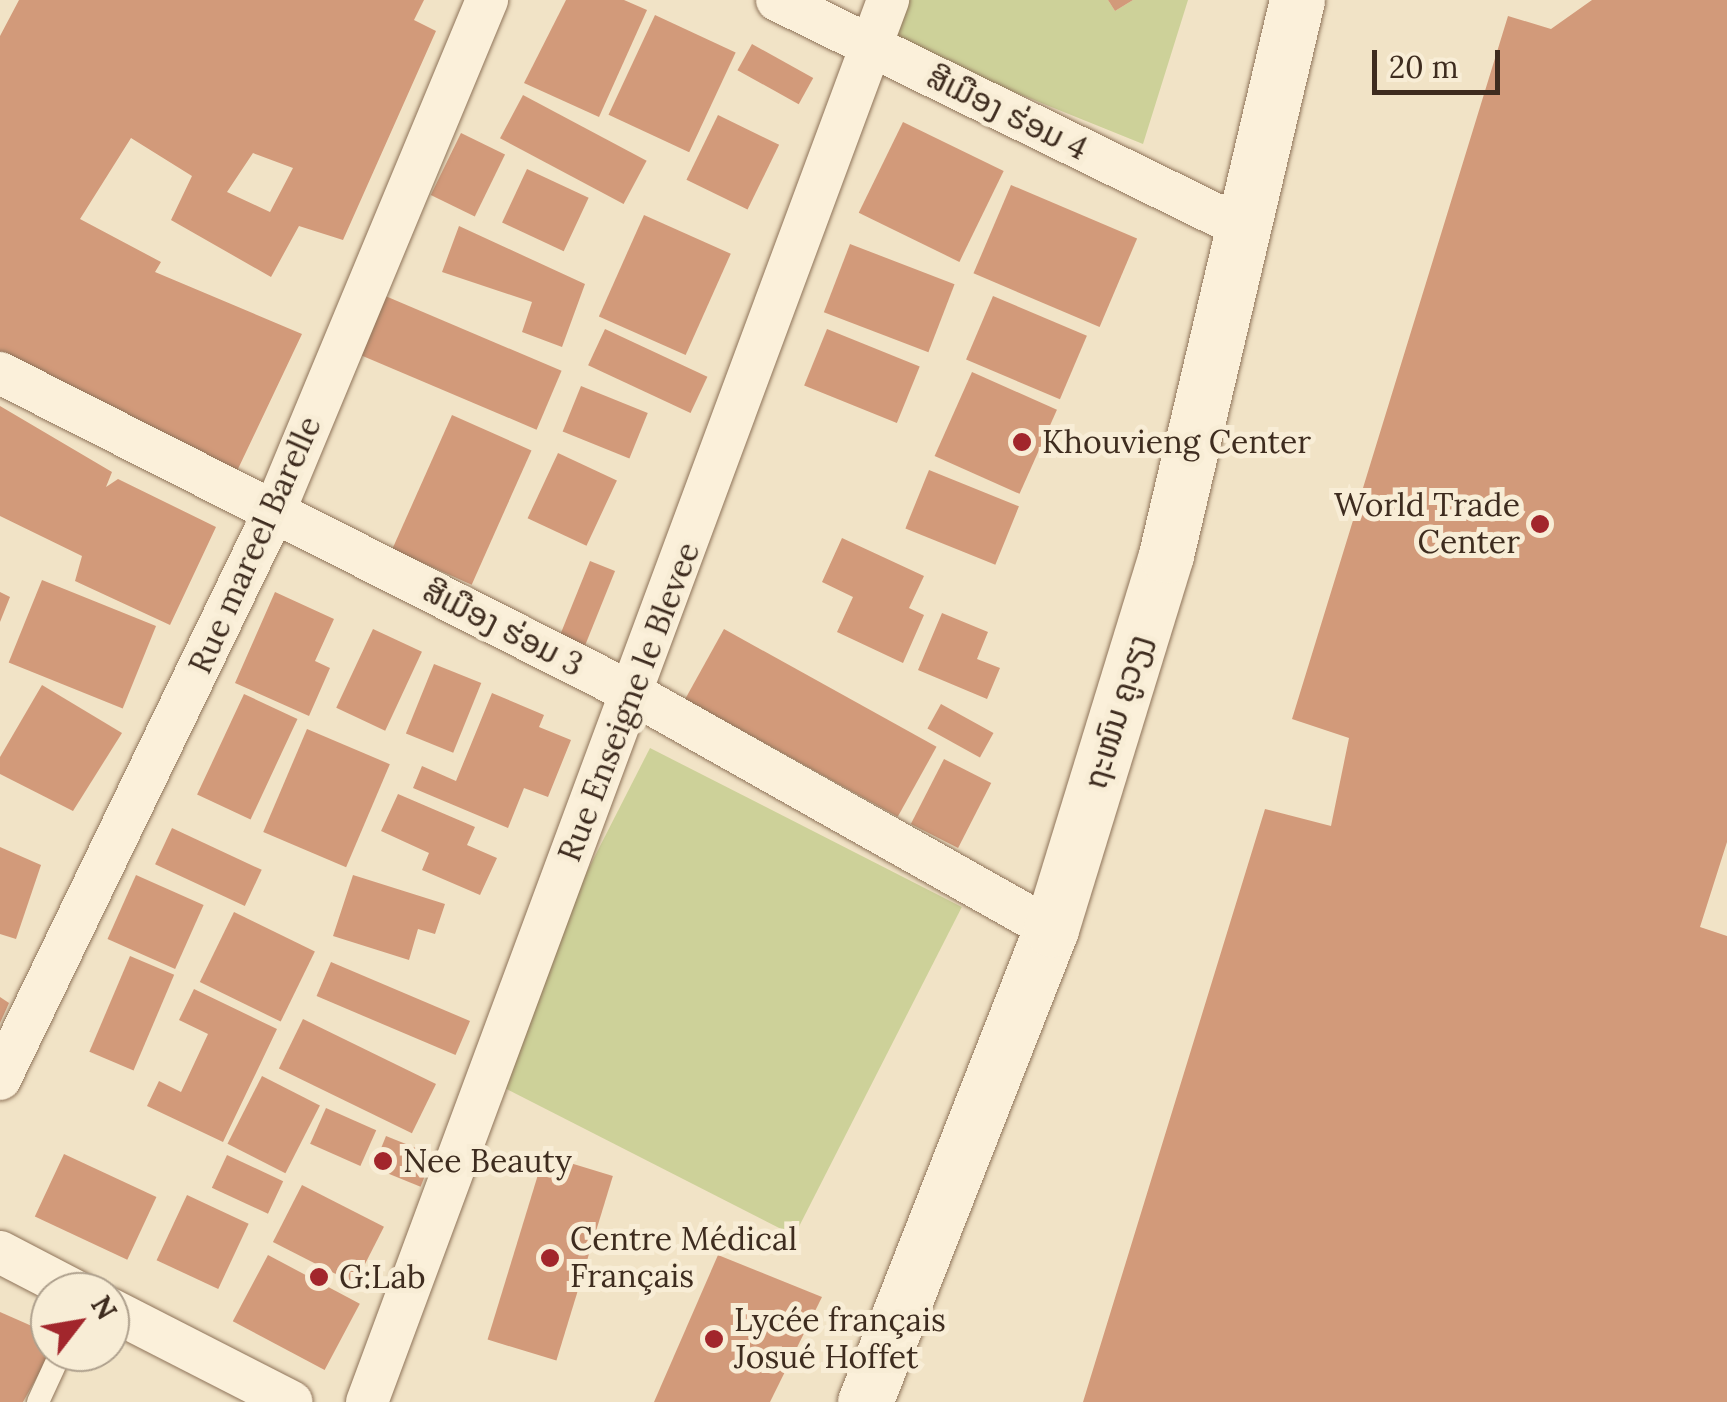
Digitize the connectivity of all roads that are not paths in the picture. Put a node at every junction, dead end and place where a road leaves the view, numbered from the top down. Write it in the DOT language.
graph roads {
  1 [pos="487,0"];
  2 [pos="777,0"];
  3 [pos="888,0"];
  4 [pos="1297,0"];
  5 [pos="872,47"];
  6 [pos="1237,224"];
  7 [pos="0,372"];
  8 [pos="274,512"];
  9 [pos="632,693"];
  10 [pos="1051,929"];
  11 [pos="0,1080"];
  12 [pos="0,1252"];
  13 [pos="38,1272"];
  14 [pos="130,1319"];
  15 [pos="51,1372"];
  16 [pos="38,1402"];
  17 [pos="290,1402"];
  18 [pos="367,1402"];
  19 [pos="864,1402"];
  1 -- 8 [label="street, Rue mareel Barelle"];
  2 -- 5 [label="street, ສີເມືອງ ຮ່ອມ 4"];
  3 -- 5 [label="street, Rue Enseigne le Blevee"];
  4 -- 6 [label="street, ຖະໜົນ ຄູວຽງ"];
  5 -- 6 [label="street, ສີເມືອງ ຮ່ອມ 4"];
  5 -- 9 [label="street, Rue Enseigne le Blevee"];
  6 -- 10 [label="street, ຖະໜົນ ຄູວຽງ"];
  7 -- 8 [label="street, ສີເມືອງ ຮ່ອມ 3"];
  8 -- 9 [label="street, ສີເມືອງ ຮ່ອມ 3"];
  8 -- 11 [label="street, Rue mareel Barelle"];
  9 -- 10 [label="street, ສີເມືອງ ຮ່ອມ 3"];
  9 -- 18 [label="street, Rue Enseigne le Blevee"];
  10 -- 19 [label="street, ຖະໜົນ ຄູວຽງ"];
  12 -- 13 [label="street"];
  14 -- 17 [label="street"];
  15 -- 16 [label="lane"];
}
